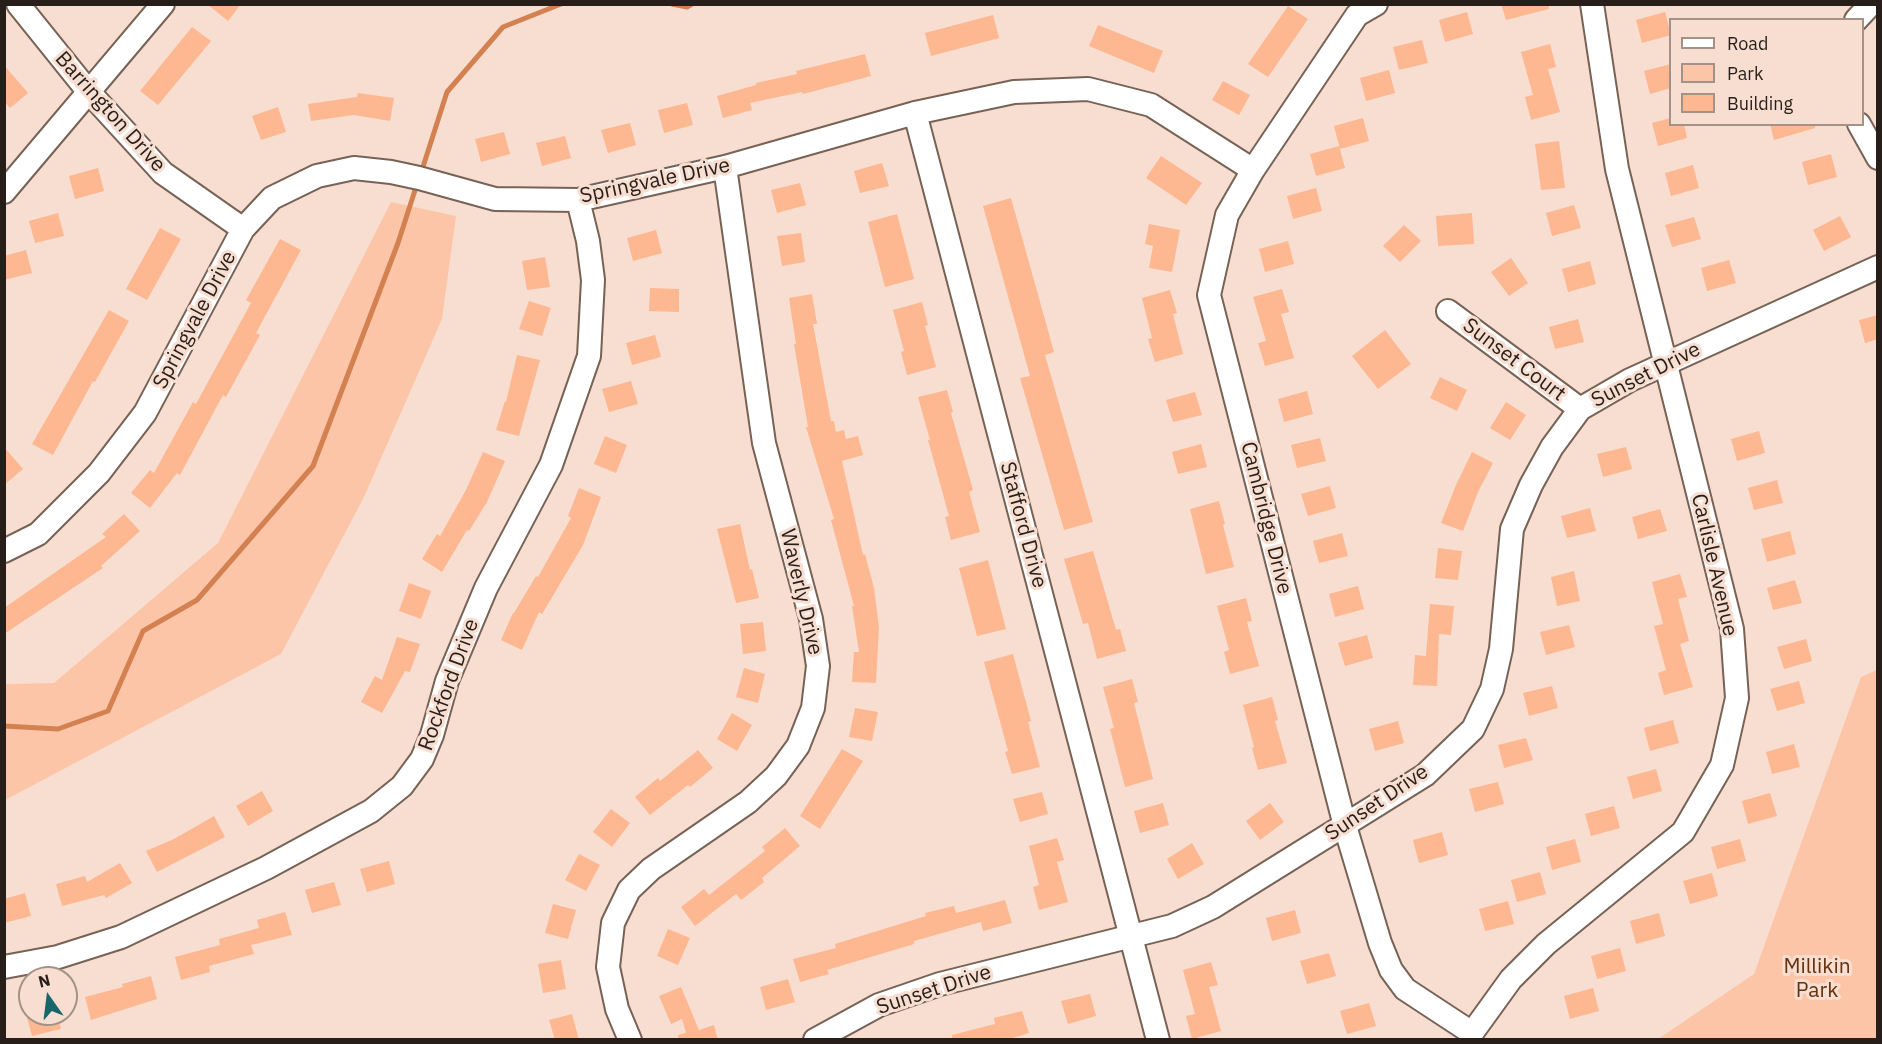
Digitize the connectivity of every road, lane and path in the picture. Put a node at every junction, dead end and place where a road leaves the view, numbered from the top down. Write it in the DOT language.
graph roads {
  1 [pos="18,4"];
  2 [pos="163,4"];
  3 [pos="1376,4"];
  4 [pos="1592,4"];
  5 [pos="1871,4"];
  6 [pos="1858,18"];
  7 [pos="88,91"];
  8 [pos="915,113"];
  9 [pos="1861,126"];
  10 [pos="1878,158"];
  11 [pos="725,167"];
  12 [pos="1253,170"];
  13 [pos="4,192"];
  14 [pos="578,200"];
  15 [pos="243,229"];
  16 [pos="1878,267"];
  17 [pos="1448,310"];
  18 [pos="1664,363"];
  19 [pos="1580,409"];
  20 [pos="4,552"];
  21 [pos="1345,826"];
  22 [pos="1131,937"];
  23 [pos="4,967"];
  24 [pos="1472,1033"];
  25 [pos="630,1040"];
  26 [pos="815,1040"];
  27 [pos="1158,1040"];
  1 -- 7 [label="street, Barrington Drive"];
  2 -- 7 [label="street"];
  3 -- 12 [label="street, Cambridge Drive"];
  4 -- 18 [label="street, Carlisle Avenue"];
  5 -- 6 [label="street"];
  7 -- 13 [label="street"];
  7 -- 15 [label="street, Barrington Drive"];
  8 -- 11 [label="street, Springvale Drive"];
  8 -- 12 [label="street, Springvale Drive"];
  8 -- 22 [label="street, Stafford Drive"];
  9 -- 10 [label="street"];
  11 -- 14 [label="street, Springvale Drive"];
  11 -- 25 [label="street, Waverly Drive"];
  12 -- 21 [label="street, Cambridge Drive"];
  14 -- 15 [label="street, Springvale Drive"];
  14 -- 23 [label="street, Rockford Drive"];
  15 -- 20 [label="street, Springvale Drive"];
  16 -- 18 [label="street, Sunset Drive"];
  17 -- 19 [label="street, Sunset Court"];
  18 -- 19 [label="street, Sunset Drive"];
  18 -- 24 [label="street, Carlisle Avenue"];
  19 -- 21 [label="street, Sunset Drive"];
  21 -- 22 [label="street, Sunset Drive"];
  21 -- 24 [label="street, Cambridge Drive"];
  22 -- 26 [label="street, Sunset Drive"];
  22 -- 27 [label="street, Stafford Drive"];
}
